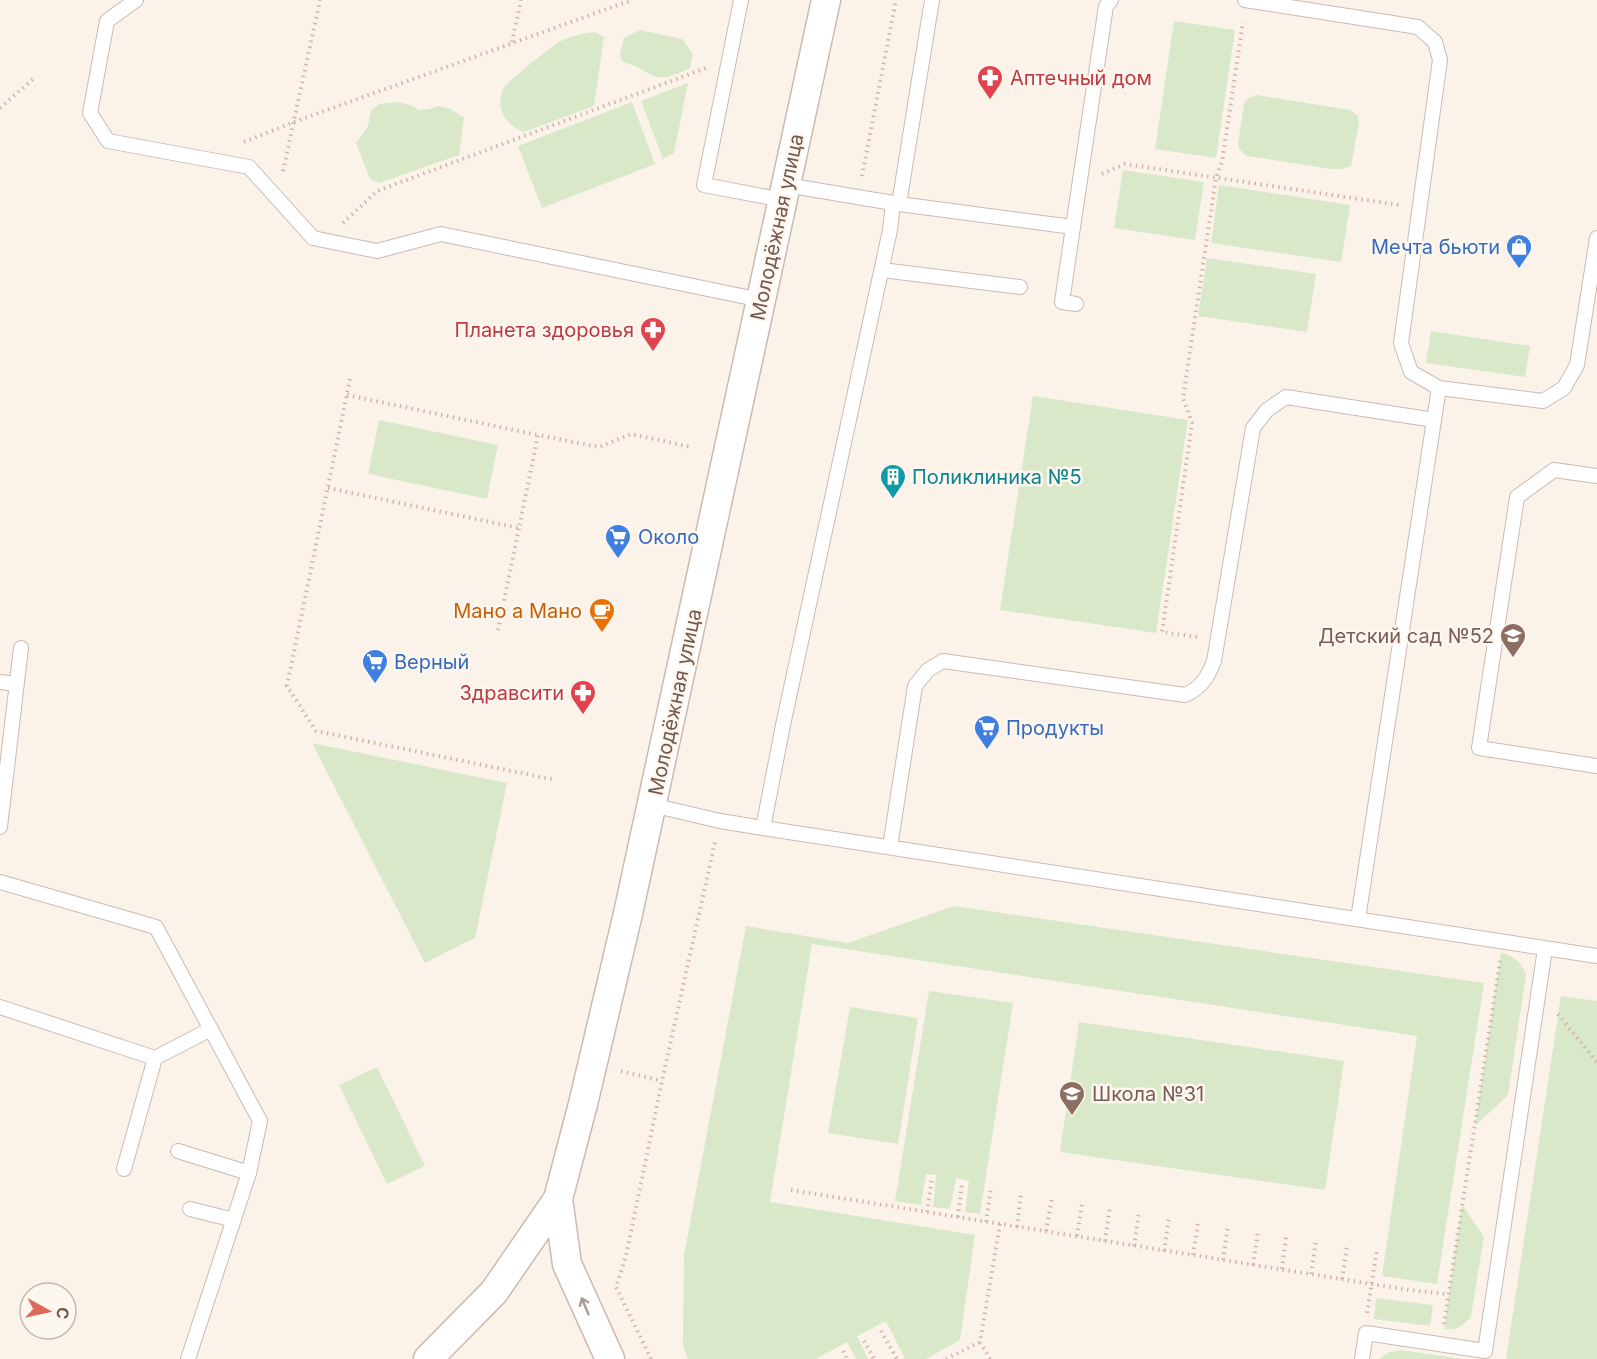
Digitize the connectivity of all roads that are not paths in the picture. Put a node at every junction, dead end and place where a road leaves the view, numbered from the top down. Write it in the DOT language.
graph roads {
  1 [pos="136,0"];
  2 [pos="741,0"];
  3 [pos="826,0"];
  4 [pos="932,0"];
  5 [pos="1111,0"];
  6 [pos="1246,0"];
  7 [pos="784,193"];
  8 [pos="896,204"];
  9 [pos="1073,227"];
  10 [pos="1597,238"];
  11 [pos="882,270"];
  12 [pos="1020,287"];
  13 [pos="761,300"];
  14 [pos="1076,304"];
  15 [pos="1438,388"];
  16 [pos="1434,420"];
  17 [pos="1597,476"];
  18 [pos="21,648"];
  19 [pos="0,682"];
  20 [pos="16,684"];
  21 [pos="1597,766"];
  22 [pos="652,806"];
  23 [pos="0,827"];
  24 [pos="763,828"];
  25 [pos="890,847"];
  26 [pos="0,882"];
  27 [pos="1358,920"];
  28 [pos="1545,948"];
  29 [pos="1597,956"];
  30 [pos="0,1007"];
  31 [pos="211,1029"];
  32 [pos="155,1058"];
  33 [pos="178,1151"];
  34 [pos="124,1170"];
  35 [pos="249,1173"];
  36 [pos="558,1199"];
  37 [pos="190,1209"];
  38 [pos="234,1221"];
  39 [pos="188,1359"];
  40 [pos="428,1359"];
  41 [pos="610,1359"];
  42 [pos="1362,1359"];
  1 -- 13 [label="lane"];
  2 -- 7 [label="lane"];
  3 -- 7 [label="street, Молодёжная улица"];
  4 -- 8 [label="lane"];
  5 -- 9 [label="lane"];
  6 -- 15 [label="lane"];
  7 -- 8 [label="lane"];
  7 -- 13 [label="street, Молодёжная улица"];
  8 -- 9 [label="lane"];
  8 -- 11 [label="lane"];
  9 -- 14 [label="lane"];
  10 -- 15 [label="lane"];
  11 -- 12 [label="lane"];
  11 -- 24 [label="lane"];
  13 -- 22 [label="street, Молодёжная улица"];
  15 -- 16 [label="lane"];
  16 -- 25 [label="lane"];
  16 -- 27 [label="lane"];
  17 -- 21 [label="lane"];
  18 -- 20 [label="lane"];
  19 -- 20 [label="lane"];
  20 -- 23 [label="lane"];
  22 -- 24 [label="lane"];
  22 -- 36 [label="street, Молодёжная улица"];
  24 -- 25 [label="lane"];
  25 -- 27 [label="lane"];
  26 -- 31 [label="lane"];
  27 -- 28 [label="lane"];
  28 -- 29 [label="lane"];
  28 -- 42 [label="lane"];
  30 -- 32 [label="lane"];
  31 -- 32 [label="lane"];
  31 -- 35 [label="lane"];
  32 -- 34 [label="lane"];
  33 -- 35 [label="lane"];
  35 -- 38 [label="lane"];
  36 -- 40 [label="street, Молодёжная улица"];
  41 -- 36 [label="street, one-way"];
  37 -- 38 [label="lane"];
  38 -- 39 [label="lane"];
}
